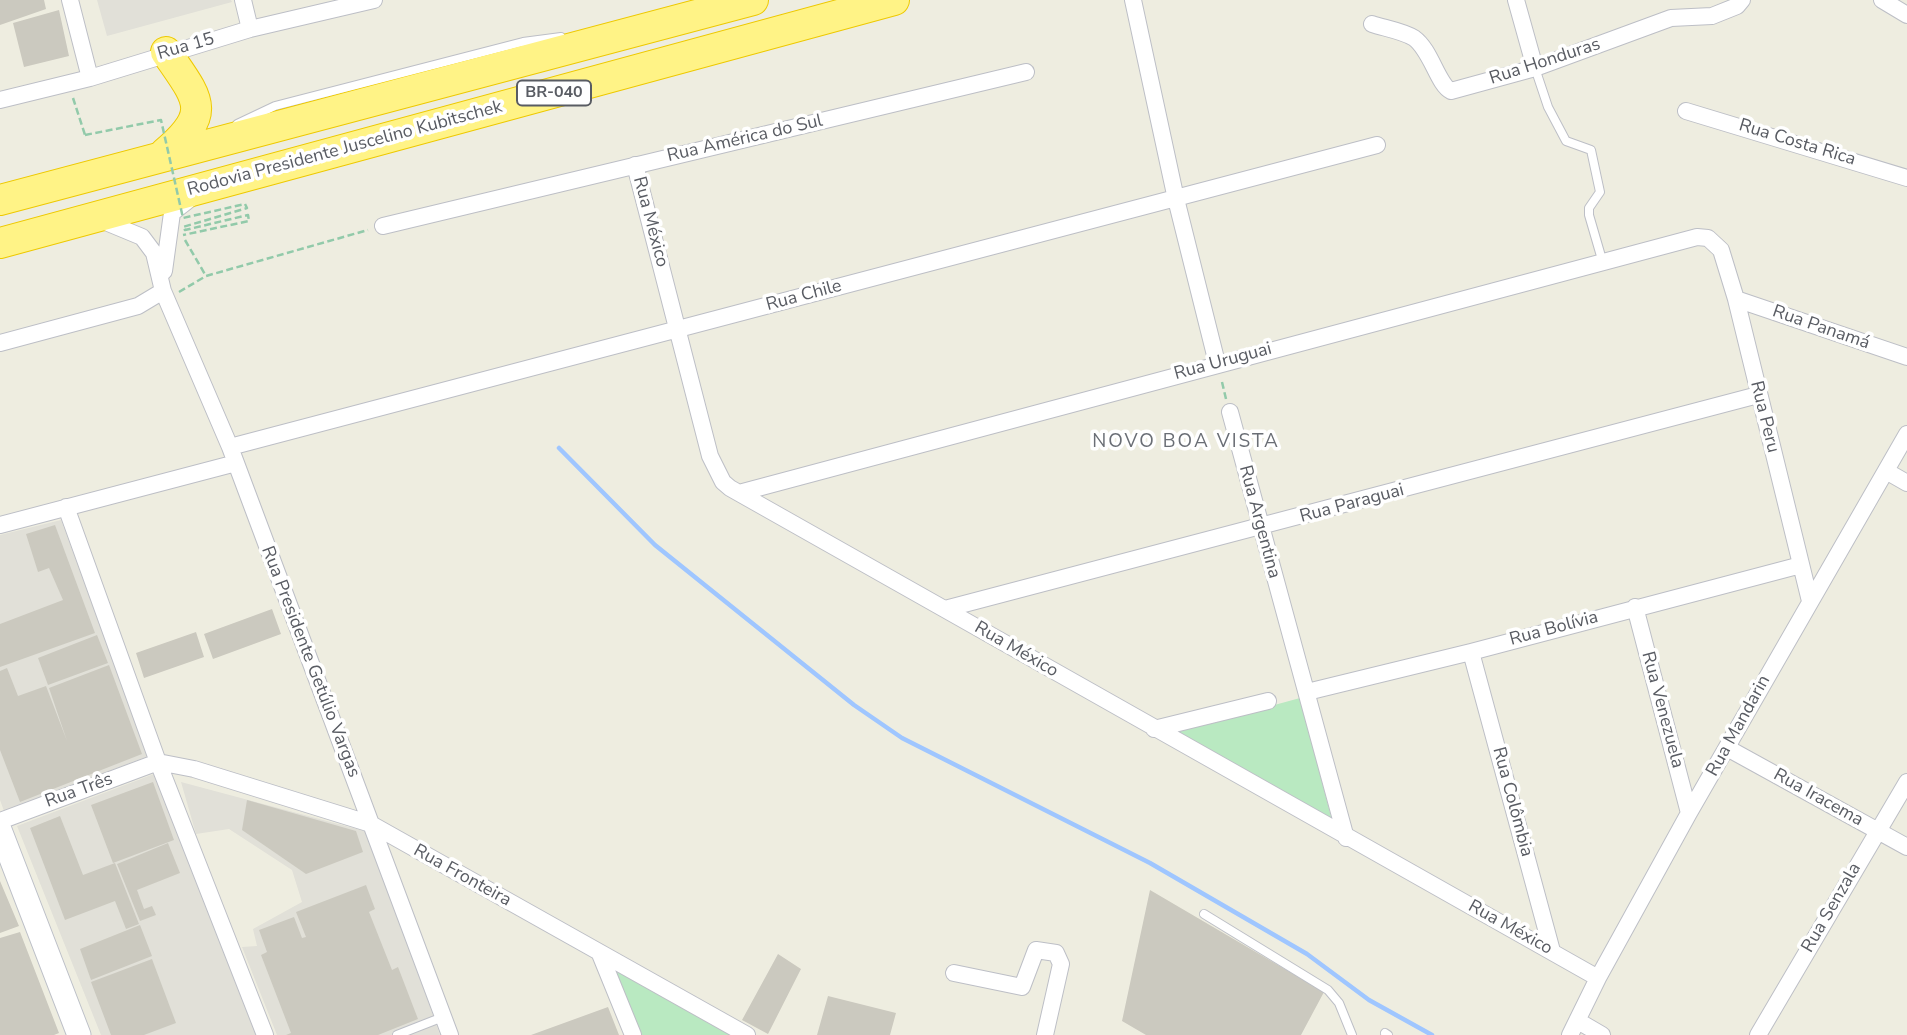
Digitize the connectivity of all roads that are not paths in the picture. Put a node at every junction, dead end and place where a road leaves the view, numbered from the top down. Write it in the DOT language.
graph roads {
  1 [pos="70,0"];
  2 [pos="243,0"];
  3 [pos="374,0"];
  4 [pos="753,0"];
  5 [pos="894,0"];
  6 [pos="1133,0"];
  7 [pos="1516,0"];
  8 [pos="1742,0"];
  9 [pos="1882,0"];
  10 [pos="1907,15"];
  11 [pos="1371,24"];
  12 [pos="250,29"];
  13 [pos="620,34"];
  14 [pos="574,35"];
  15 [pos="586,35"];
  16 [pos="166,52"];
  17 [pos="1535,68"];
  18 [pos="1026,72"];
  19 [pos="90,78"];
  20 [pos="0,100"];
  21 [pos="1686,111"];
  22 [pos="206,144"];
  23 [pos="1377,145"];
  24 [pos="160,158"];
  25 [pos="635,165"];
  26 [pos="1907,178"];
  27 [pos="212,183"];
  28 [pos="1176,199"];
  29 [pos="0,200"];
  30 [pos="96,218"];
  31 [pos="383,226"];
  32 [pos="1708,238"];
  33 [pos="0,243"];
  34 [pos="1603,263"];
  35 [pos="165,295"];
  36 [pos="1735,299"];
  37 [pos="678,329"];
  38 [pos="0,342"];
  39 [pos="1907,357"];
  40 [pos="1217,363"];
  41 [pos="1758,395"];
  42 [pos="1230,412"];
  43 [pos="1907,434"];
  44 [pos="230,447"];
  45 [pos="236,463"];
  46 [pos="1886,471"];
  47 [pos="1907,483"];
  48 [pos="739,493"];
  49 [pos="66,507"];
  50 [pos="0,525"];
  51 [pos="1260,528"];
  52 [pos="1801,565"];
  53 [pos="1810,601"];
  54 [pos="1634,607"];
  55 [pos="944,609"];
  56 [pos="1471,652"];
  57 [pos="1307,692"];
  58 [pos="1268,701"];
  59 [pos="1154,729"];
  60 [pos="1728,748"];
  61 [pos="158,762"];
  62 [pos="1907,782"];
  63 [pos="1689,813"];
  64 [pos="0,821"];
  65 [pos="371,824"];
  66 [pos="0,830"];
  67 [pos="1878,830"];
  68 [pos="1346,838"];
  69 [pos="1907,847"];
  70 [pos="1204,915"];
  71 [pos="1552,951"];
  72 [pos="600,954"];
  73 [pos="954,973"];
  74 [pos="1598,978"];
  75 [pos="443,1017"];
  76 [pos="1574,1028"];
  77 [pos="79,1035"];
  78 [pos="265,1035"];
  79 [pos="397,1035"];
  80 [pos="450,1035"];
  81 [pos="633,1035"];
  82 [pos="747,1035"];
  83 [pos="1045,1035"];
  84 [pos="1352,1035"];
  85 [pos="1602,1035"];
  86 [pos="1758,1035"];
  1 -- 19 [label="street"];
  2 -- 12 [label="street"];
  3 -- 12 [label="street, Rua 15"];
  4 -- 13 [label="highway, BR-040"];
  5 -- 27 [label="highway, Rodovia Presidente Juscelino Kubitschek / BR-040"];
  6 -- 28 [label="street"];
  7 -- 17 [label="street"];
  8 -- 17 [label="street, Rua Honduras"];
  9 -- 10 [label="street"];
  11 -- 17 [label="street, Rua Honduras"];
  12 -- 16 [label="street, Rua 15"];
  13 -- 15 [label="lane"];
  13 -- 22 [label="highway, BR-040"];
  14 -- 22 [label="lane"];
  16 -- 19 [label="street, Rua 15"];
  16 -- 24 [label="highway"];
  17 -- 34 [label="lane"];
  18 -- 25 [label="street, Rua América do Sul"];
  19 -- 20 [label="street, Rua 15"];
  21 -- 26 [label="street, Rua Costa Rica"];
  22 -- 24 [label="highway, BR-040"];
  23 -- 28 [label="street, Rua Chile"];
  24 -- 29 [label="highway, BR-040"];
  25 -- 31 [label="street, Rua América do Sul"];
  25 -- 37 [label="street, Rua México"];
  27 -- 30 [label="highway, Rodovia Presidente Juscelino Kubitschek / BR-040"];
  27 -- 35 [label="street, Rua Presidente Getúlio Vargas"];
  28 -- 37 [label="street, Rua Chile"];
  28 -- 40 [label="street"];
  30 -- 33 [label="highway, Rodovia Presidente Juscelino Kubitschek / BR-040"];
  30 -- 35 [label="street, Rua Presidente Getúlio Vargas"];
  32 -- 34 [label="street, Rua Uruguai"];
  32 -- 36 [label="street, Rua Peru"];
  34 -- 40 [label="street, Rua Uruguai"];
  35 -- 38 [label="street"];
  35 -- 44 [label="street, Rua Presidente Getúlio Vargas"];
  36 -- 39 [label="street, Rua Panamá"];
  36 -- 41 [label="street, Rua Peru"];
  37 -- 44 [label="street, Rua Chile"];
  37 -- 48 [label="street, Rua México"];
  40 -- 48 [label="street, Rua Uruguai"];
  41 -- 51 [label="street, Rua Paraguai"];
  41 -- 52 [label="street, Rua Peru"];
  42 -- 51 [label="street, Rua Argentina"];
  43 -- 46 [label="street, Rua Mandarin"];
  44 -- 45 [label="street, Rua Presidente Getúlio Vargas"];
  45 -- 49 [label="street"];
  45 -- 65 [label="street, Rua Presidente Getúlio Vargas"];
  46 -- 47 [label="street"];
  46 -- 53 [label="street, Rua Mandarin"];
  48 -- 55 [label="street, Rua México"];
  49 -- 50 [label="street"];
  49 -- 61 [label="street"];
  51 -- 55 [label="street, Rua Paraguai"];
  51 -- 57 [label="street, Rua Argentina"];
  52 -- 53 [label="street, Rua Peru"];
  52 -- 54 [label="street, Rua Bolívia"];
  53 -- 60 [label="street, Rua Mandarin"];
  54 -- 56 [label="street, Rua Bolívia"];
  54 -- 63 [label="street, Rua Venezuela"];
  55 -- 59 [label="street, Rua México"];
  56 -- 57 [label="street, Rua Bolívia"];
  56 -- 71 [label="street, Rua Colômbia"];
  57 -- 68 [label="street, Rua Argentina"];
  58 -- 59 [label="street"];
  59 -- 68 [label="street, Rua México"];
  60 -- 63 [label="street, Rua Mandarin"];
  60 -- 67 [label="street, Rua Iracema"];
  61 -- 64 [label="street, Rua Três"];
  61 -- 65 [label="street, Rua Fronteira"];
  61 -- 78 [label="street"];
  62 -- 67 [label="street, Rua Senzala"];
  63 -- 74 [label="street, Rua Mandarin"];
  65 -- 72 [label="street, Rua Fronteira"];
  65 -- 75 [label="street, Rua Presidente Getúlio Vargas"];
  66 -- 77 [label="main road"];
  67 -- 69 [label="street, Rua Iracema"];
  67 -- 86 [label="street, Rua Senzala"];
  68 -- 71 [label="street, Rua México"];
  70 -- 84 [label="lane"];
  71 -- 74 [label="street, Rua México"];
  72 -- 81 [label="street"];
  72 -- 82 [label="street, Rua Fronteira"];
  73 -- 83 [label="street"];
  74 -- 76 [label="street, Rua Mandarin"];
  75 -- 79 [label="lane"];
  75 -- 80 [label="street, Rua Presidente Getúlio Vargas"];
  76 -- 85 [label="street"];
}
